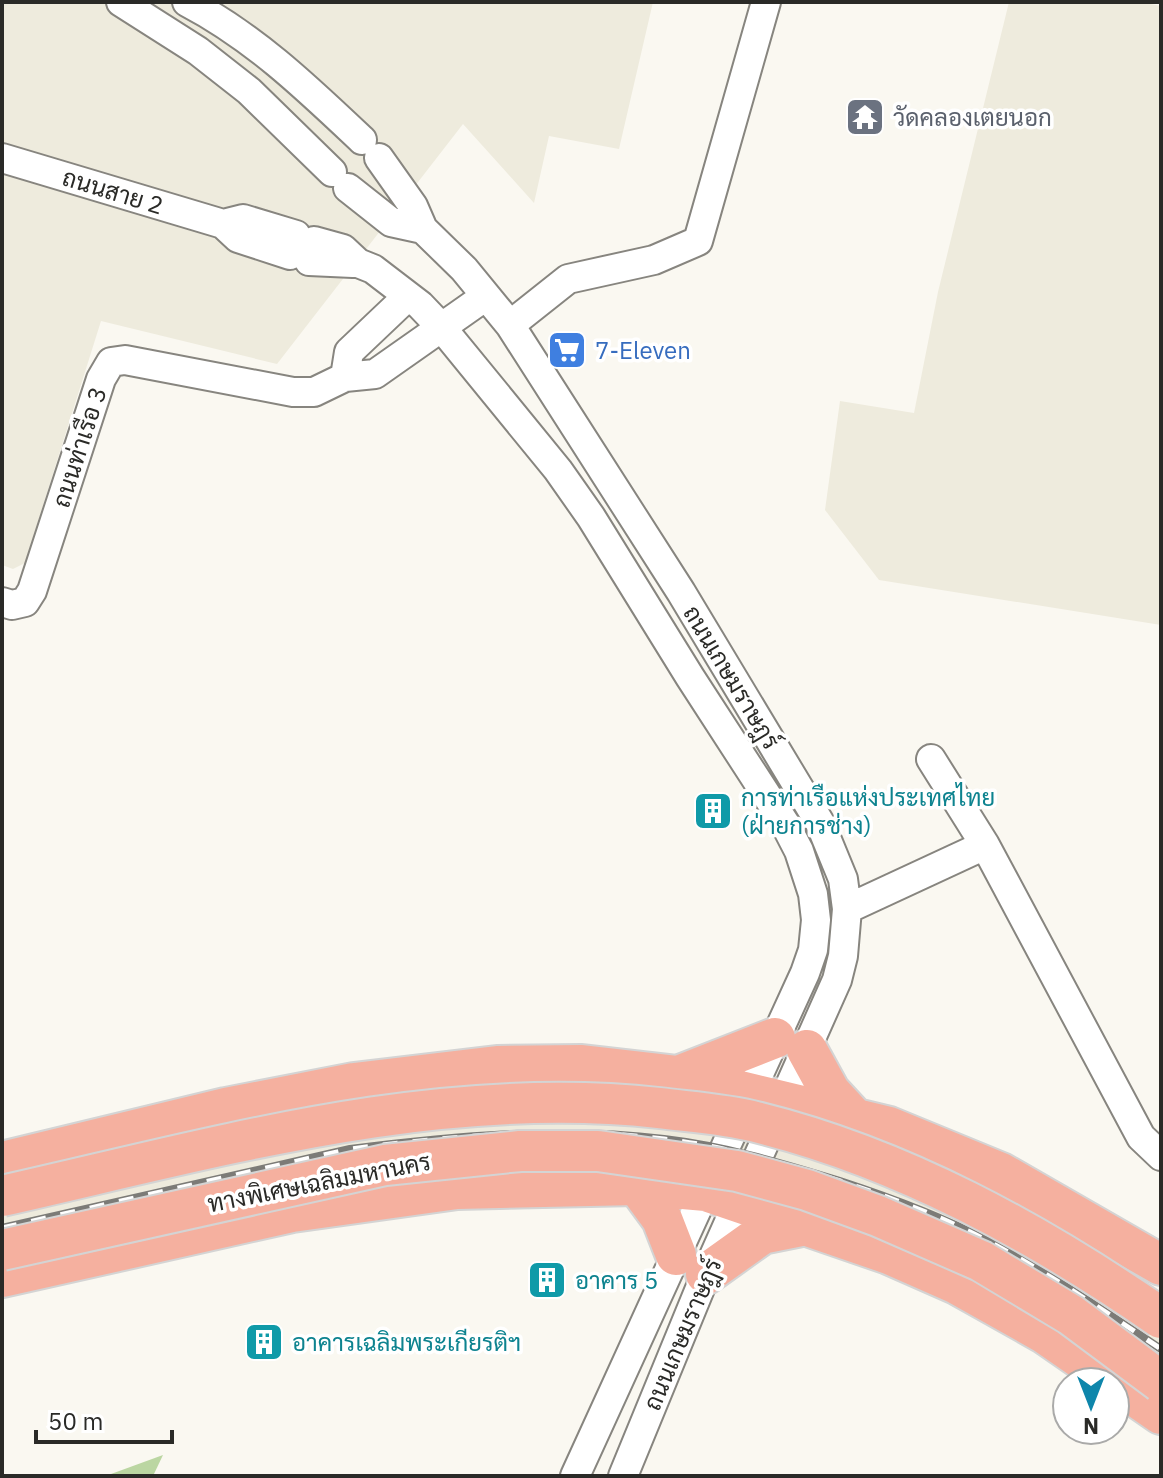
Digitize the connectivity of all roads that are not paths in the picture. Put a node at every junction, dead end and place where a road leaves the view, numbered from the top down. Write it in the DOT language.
graph roads {
  1 [pos="121,2"];
  2 [pos="187,2"];
  3 [pos="766,2"];
  4 [pos="2,158"];
  5 [pos="426,231"];
  6 [pos="365,266"];
  7 [pos="408,296"];
  8 [pos="486,296"];
  9 [pos="510,325"];
  10 [pos="442,328"];
  11 [pos="345,377"];
  12 [pos="2,602"];
  13 [pos="931,759"];
  14 [pos="985,845"];
  15 [pos="847,909"];
  16 [pos="791,1044"];
  17 [pos="678,1076"];
  18 [pos="768,1096"];
  19 [pos="854,1118"];
  20 [pos="1161,1156"];
  21 [pos="2,1162"];
  22 [pos="637,1185"];
  23 [pos="2,1196"];
  24 [pos="723,1196"];
  25 [pos="807,1225"];
  26 [pos="2,1250"];
  27 [pos="691,1264"];
  28 [pos="1161,1265"];
  29 [pos="2,1277"];
  30 [pos="1161,1318"];
  31 [pos="1161,1382"];
  32 [pos="1161,1414"];
  33 [pos="575,1476"];
  34 [pos="623,1476"];
  1 -- 5 [label="street"];
  2 -- 5 [label="street, ถนนเกษมราษฎร์"];
  3 -- 9 [label="street"];
  4 -- 6 [label="street, ถนนสาย 2"];
  5 -- 8 [label="street, ถนนเกษมราษฎร์"];
  6 -- 7 [label="street, ถนนเกษมราษฎร์"];
  7 -- 10 [label="street, ถนนเกษมราษฎร์"];
  7 -- 11 [label="street"];
  8 -- 9 [label="street, ถนนเกษมราษฎร์"];
  8 -- 10 [label="street, ถนนท่าเรือ 3"];
  9 -- 15 [label="street, ถนนเกษมราษฎร์"];
  10 -- 11 [label="street, ถนนท่าเรือ 3"];
  10 -- 16 [label="street, ถนนเกษมราษฎร์"];
  11 -- 12 [label="street, ถนนท่าเรือ 3"];
  13 -- 14 [label="street"];
  14 -- 15 [label="street"];
  14 -- 20 [label="street"];
  15 -- 16 [label="street, ถนนเกษมราษฎร์"];
  16 -- 17 [label="highway"];
  16 -- 18 [label="street, ถนนเกษมราษฎร์"];
  16 -- 19 [label="highway"];
  17 -- 18 [label="highway"];
  17 -- 21 [label="highway"];
  18 -- 19 [label="highway"];
  18 -- 24 [label="street, ถนนเกษมราษฎร์"];
  19 -- 28 [label="highway"];
  22 -- 24 [label="highway"];
  22 -- 27 [label="highway"];
  22 -- 29 [label="highway"];
  23 -- 30 [label="highway, bridge"];
  24 -- 25 [label="highway"];
  24 -- 27 [label="street, ถนนเกษมราษฎร์"];
  25 -- 27 [label="highway"];
  25 -- 32 [label="highway"];
  26 -- 31 [label="highway, ทางพิเศษเฉลิมมหานคร, bridge"];
  27 -- 33 [label="street, ถนนเกษมราษฎร์"];
  27 -- 34 [label="street, ถนนเกษมราษฎร์"];
}
